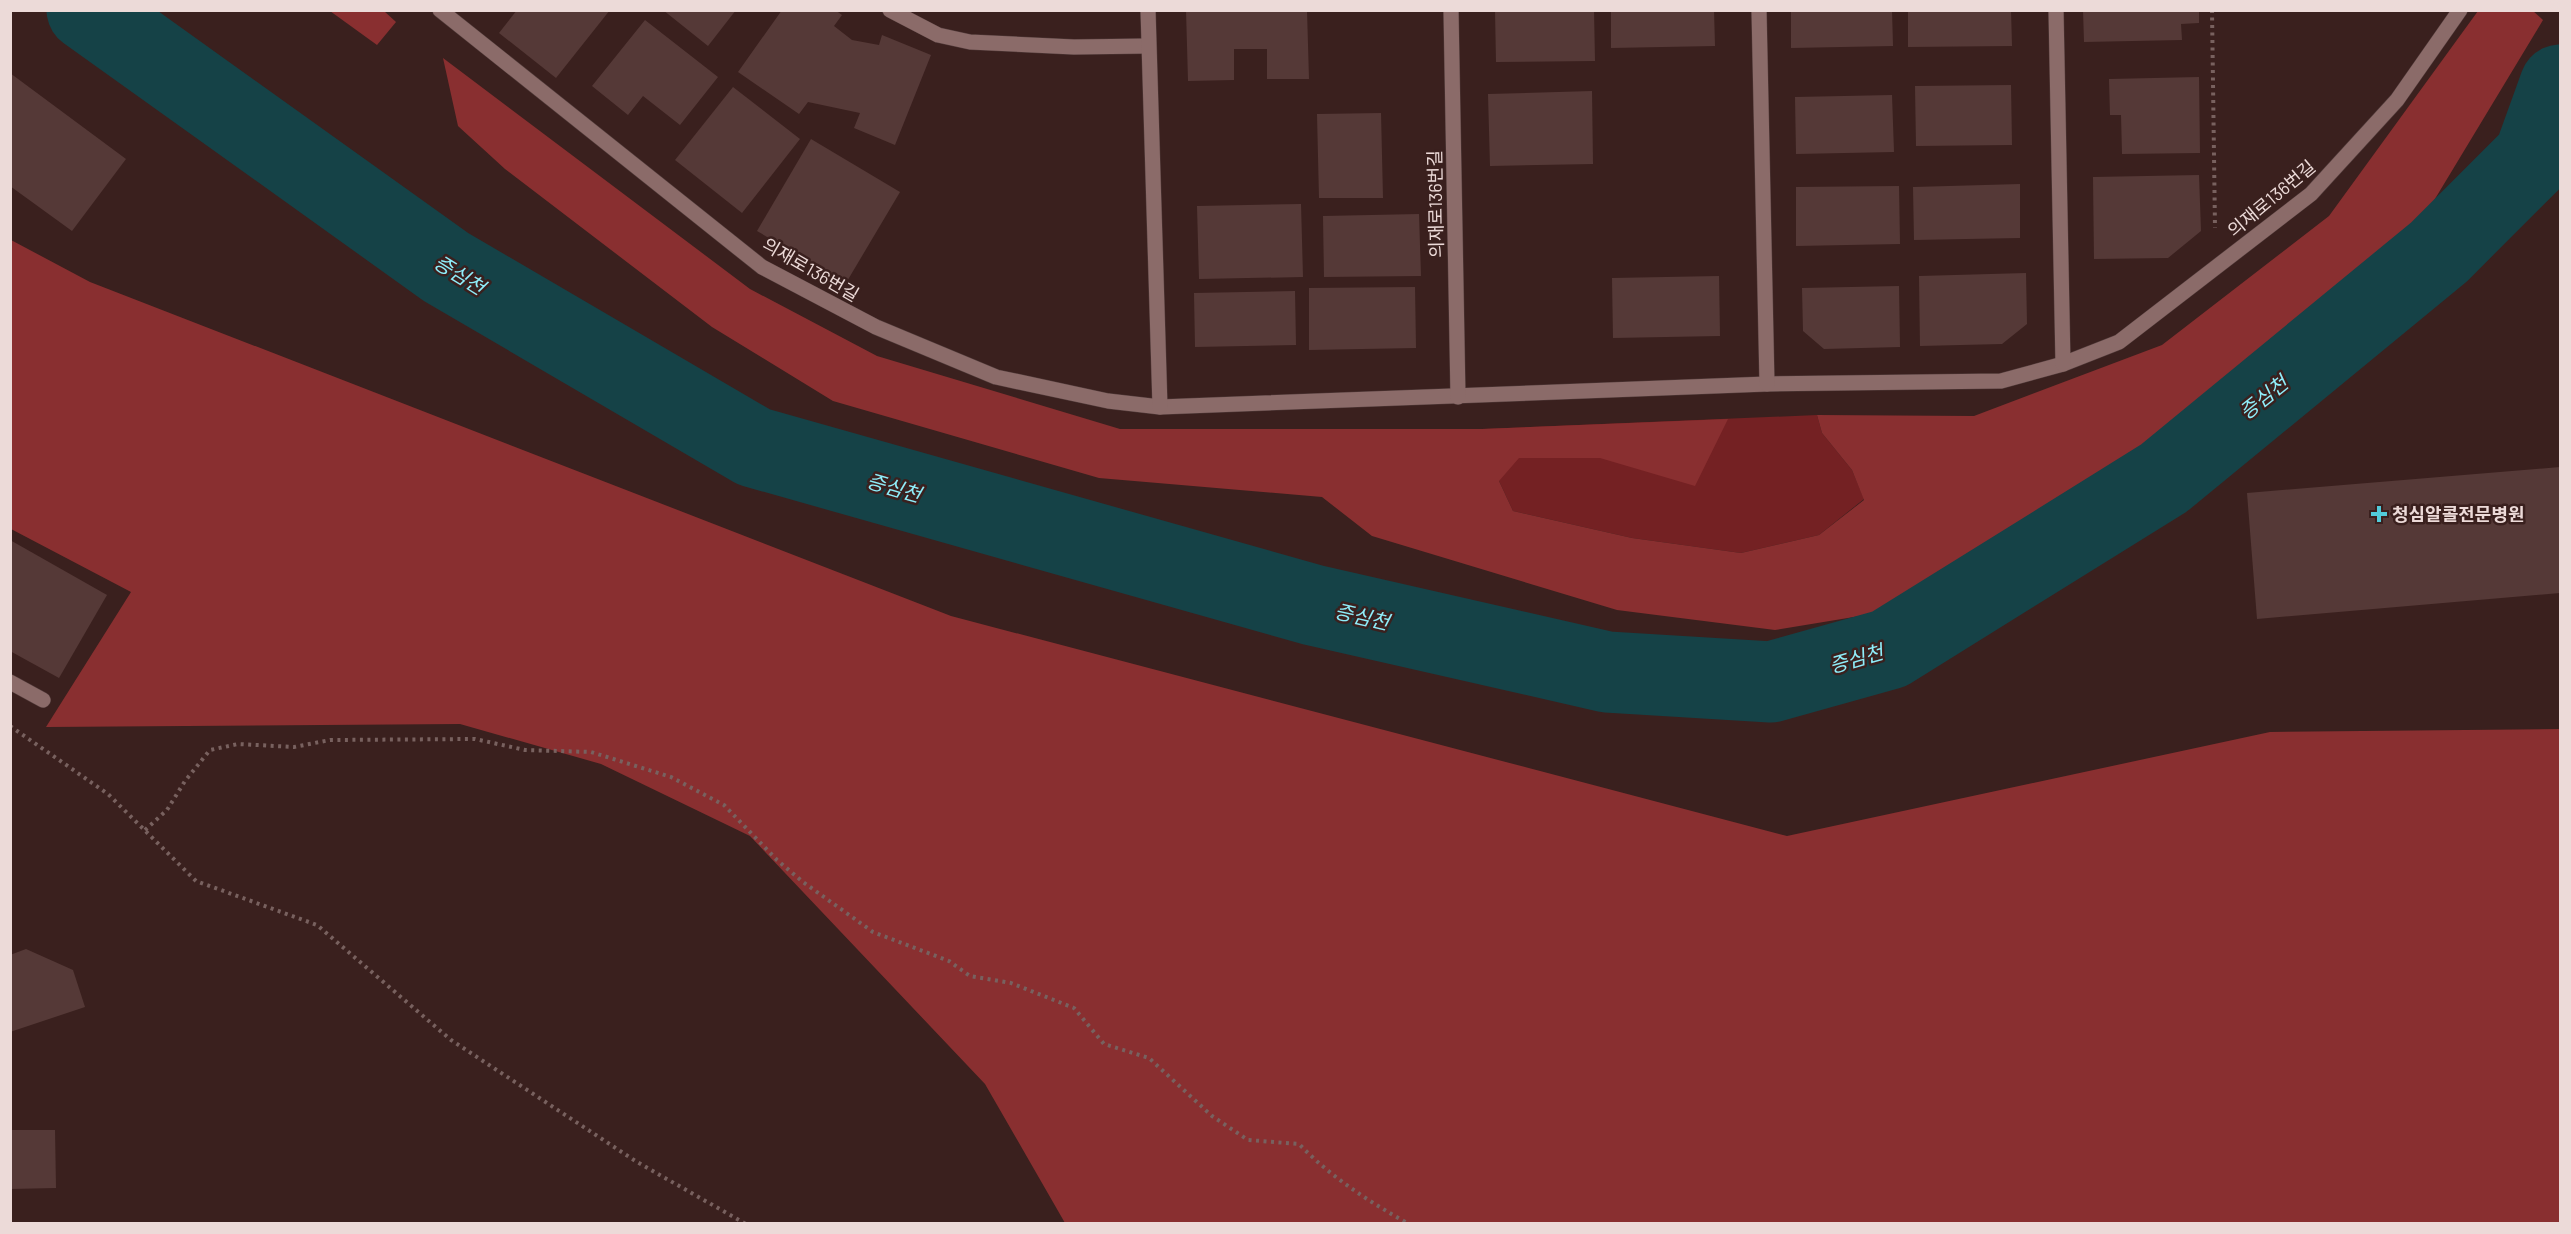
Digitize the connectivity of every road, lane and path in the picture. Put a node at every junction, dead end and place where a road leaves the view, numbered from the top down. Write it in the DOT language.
graph roads {
  1 [pos="440,10"];
  2 [pos="890,10"];
  3 [pos="1148,10"];
  4 [pos="1450,10"];
  5 [pos="1759,10"];
  6 [pos="2056,10"];
  7 [pos="2212,10"];
  8 [pos="2460,10"];
  9 [pos="1148,46"];
  10 [pos="2215,268"];
  11 [pos="2063,364"];
  12 [pos="1767,384"];
  13 [pos="1458,397"];
  14 [pos="1160,407"];
  15 [pos="10,682"];
  16 [pos="43,700"];
  17 [pos="10,726"];
  18 [pos="145,830"];
  19 [pos="746,1224"];
  20 [pos="1409,1224"];
  1 -- 14 [label="street, 의재로136번길"];
  2 -- 9 [label="street"];
  3 -- 9 [label="street"];
  4 -- 13 [label="street, 의재로136번길"];
  5 -- 12 [label="street"];
  6 -- 11 [label="street"];
  7 -- 10 [label="path"];
  8 -- 10 [label="street, 의재로136번길"];
  9 -- 14 [label="street"];
  10 -- 11 [label="street, 의재로136번길"];
  11 -- 12 [label="street, 의재로136번길"];
  12 -- 13 [label="street, 의재로136번길"];
  13 -- 14 [label="street, 의재로136번길"];
  15 -- 16 [label="street"];
  17 -- 18 [label="path"];
  18 -- 19 [label="path"];
  18 -- 20 [label="path"];
}
